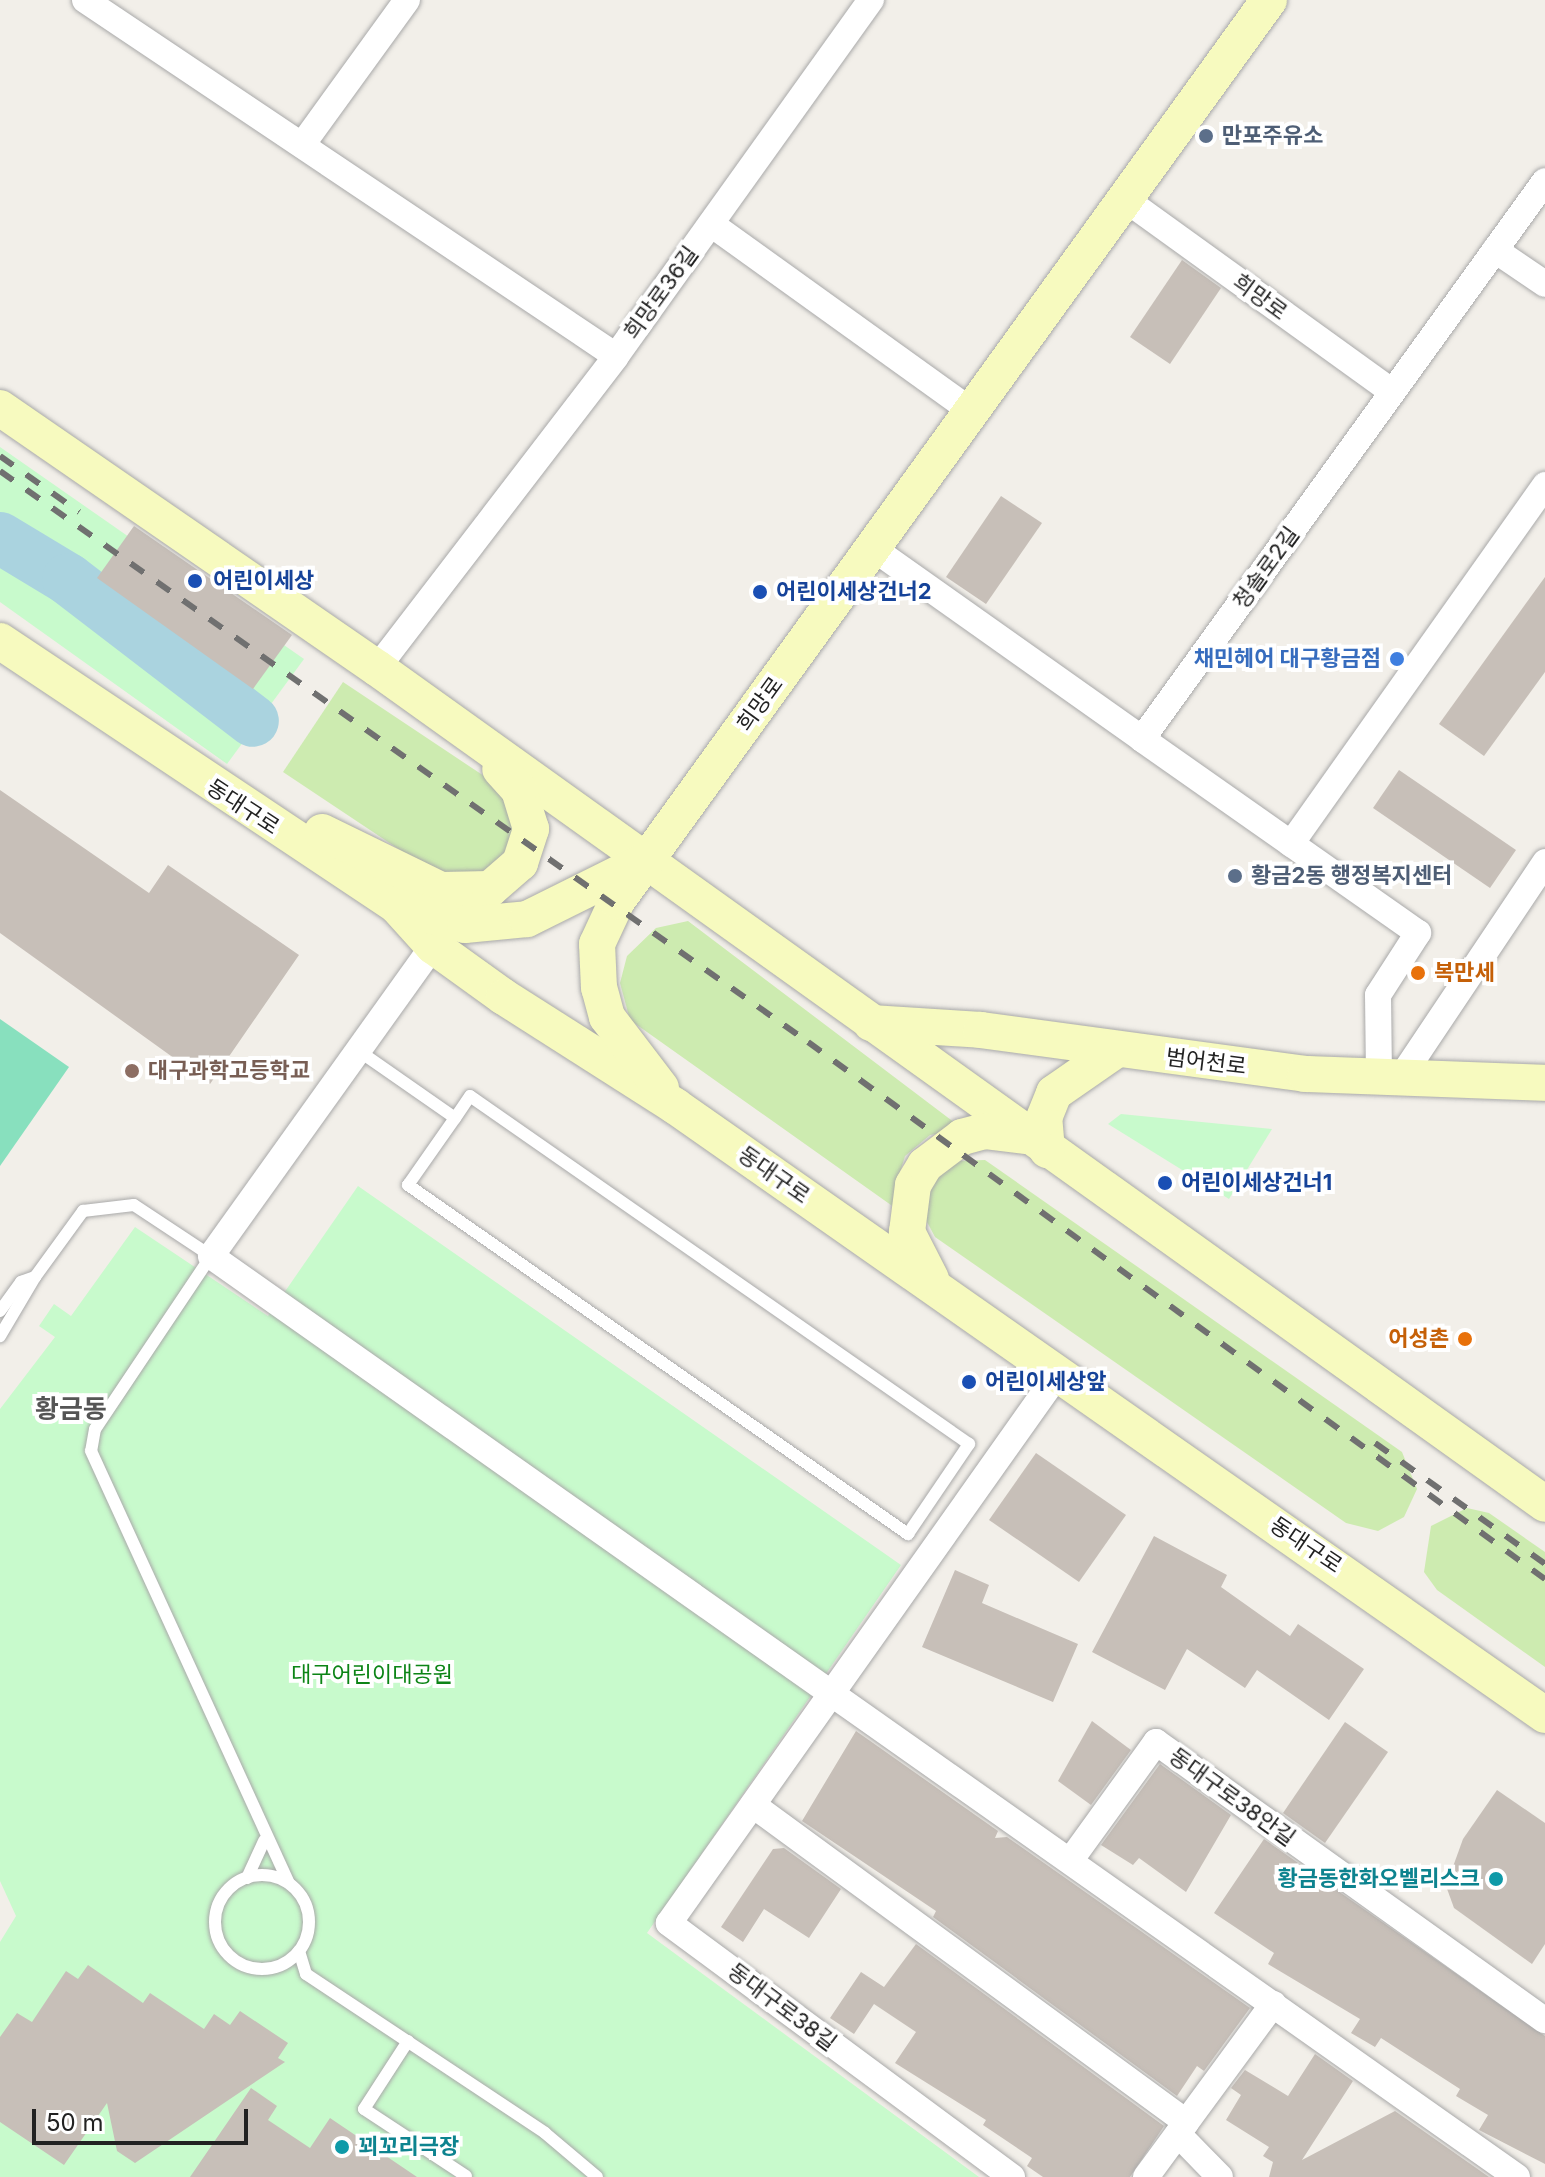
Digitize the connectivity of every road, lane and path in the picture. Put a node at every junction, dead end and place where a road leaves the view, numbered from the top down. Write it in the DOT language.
graph roads {
  1 [pos="85,0"];
  2 [pos="407,0"];
  3 [pos="871,0"];
  4 [pos="1269,0"];
  5 [pos="302,145"];
  6 [pos="1545,181"];
  7 [pos="1129,202"];
  8 [pos="711,224"];
  9 [pos="1495,250"];
  10 [pos="1545,284"];
  11 [pos="616,356"];
  12 [pos="1392,392"];
  13 [pos="0,408"];
  14 [pos="974,413"];
  15 [pos="1545,485"];
  16 [pos="874,549"];
  17 [pos="0,641"];
  18 [pos="377,668"];
  19 [pos="462,729"];
  20 [pos="1142,739"];
  21 [pos="258,816"];
  22 [pos="1291,844"];
  23 [pos="646,860"];
  24 [pos="1545,862"];
  25 [pos="398,907"];
  26 [pos="433,946"];
  27 [pos="869,1023"];
  28 [pos="359,1051"];
  29 [pos="1113,1052"];
  30 [pos="1392,1075"];
  31 [pos="1545,1083"];
  32 [pos="675,1106"];
  33 [pos="455,1118"];
  34 [pos="1039,1144"];
  35 [pos="211,1256"];
  36 [pos="35,1277"];
  37 [pos="961,1305"];
  38 [pos="0,1311"];
  39 [pos="0,1336"];
  40 [pos="1057,1375"];
  41 [pos="1545,1504"];
  42 [pos="833,1693"];
  43 [pos="1545,1715"];
  44 [pos="753,1805"];
  45 [pos="264,1841"];
  46 [pos="1070,1861"];
  47 [pos="247,1878"];
  48 [pos="289,1883"];
  49 [pos="299,1951"];
  50 [pos="1273,2004"];
  51 [pos="1545,2020"];
  52 [pos="408,2041"];
  53 [pos="1182,2128"];
  54 [pos="466,2176"];
  55 [pos="597,2177"];
  56 [pos="1012,2177"];
  57 [pos="1146,2177"];
  58 [pos="1220,2177"];
  59 [pos="1517,2177"];
  1 -- 5 [label="street, 희망로36길"];
  2 -- 5 [label="street"];
  3 -- 8 [label="street, 희망로36길"];
  4 -- 7 [label="main road, 희망로"];
  5 -- 11 [label="street, 희망로36길"];
  6 -- 9 [label="street, 청솔로2길"];
  7 -- 12 [label="street, 희망로"];
  7 -- 14 [label="main road, 희망로"];
  8 -- 11 [label="street, 희망로36길"];
  8 -- 14 [label="street"];
  9 -- 10 [label="street"];
  9 -- 12 [label="street, 청솔로2길"];
  11 -- 18 [label="street"];
  12 -- 20 [label="street, 청솔로2길"];
  13 -- 18 [label="main road"];
  14 -- 16 [label="main road, 희망로"];
  15 -- 22 [label="street"];
  16 -- 20 [label="street"];
  16 -- 23 [label="main road, 희망로"];
  17 -- 21 [label="main road, 동대구로"];
  18 -- 19 [label="main road"];
  19 -- 21 [label="main road"];
  19 -- 23 [label="main road"];
  20 -- 22 [label="street"];
  21 -- 25 [label="main road, 동대구로"];
  22 -- 30 [label="street"];
  23 -- 25 [label="main road"];
  23 -- 27 [label="main road"];
  23 -- 32 [label="main road, 희망로"];
  24 -- 30 [label="street"];
  25 -- 26 [label="main road, 동대구로"];
  26 -- 28 [label="street"];
  26 -- 32 [label="main road, 동대구로"];
  27 -- 29 [label="main road, 범어천로"];
  27 -- 34 [label="main road"];
  28 -- 33 [label="lane"];
  28 -- 35 [label="street"];
  29 -- 30 [label="main road, 범어천로"];
  29 -- 34 [label="main road"];
  30 -- 31 [label="main road, 범어천로"];
  32 -- 37 [label="main road, 동대구로"];
  33 -- 33 [label="lane"];
  34 -- 37 [label="main road"];
  34 -- 41 [label="main road"];
  35 -- 36 [label="lane"];
  35 -- 42 [label="street"];
  35 -- 45 [label="lane"];
  36 -- 38 [label="lane"];
  36 -- 39 [label="lane"];
  37 -- 40 [label="main road, 동대구로"];
  40 -- 42 [label="street, 동대구로38길"];
  40 -- 43 [label="main road, 동대구로"];
  42 -- 44 [label="street, 동대구로38길"];
  42 -- 46 [label="street"];
  44 -- 53 [label="street"];
  44 -- 56 [label="street, 동대구로38길"];
  45 -- 47 [label="lane"];
  45 -- 48 [label="lane"];
  46 -- 50 [label="street"];
  46 -- 51 [label="street, 동대구로38안길"];
  47 -- 48 [label="lane"];
  47 -- 49 [label="lane"];
  48 -- 49 [label="lane"];
  49 -- 52 [label="lane"];
  50 -- 53 [label="street"];
  50 -- 59 [label="street"];
  52 -- 54 [label="lane"];
  52 -- 55 [label="lane"];
  53 -- 57 [label="street"];
  53 -- 58 [label="street"];
}
